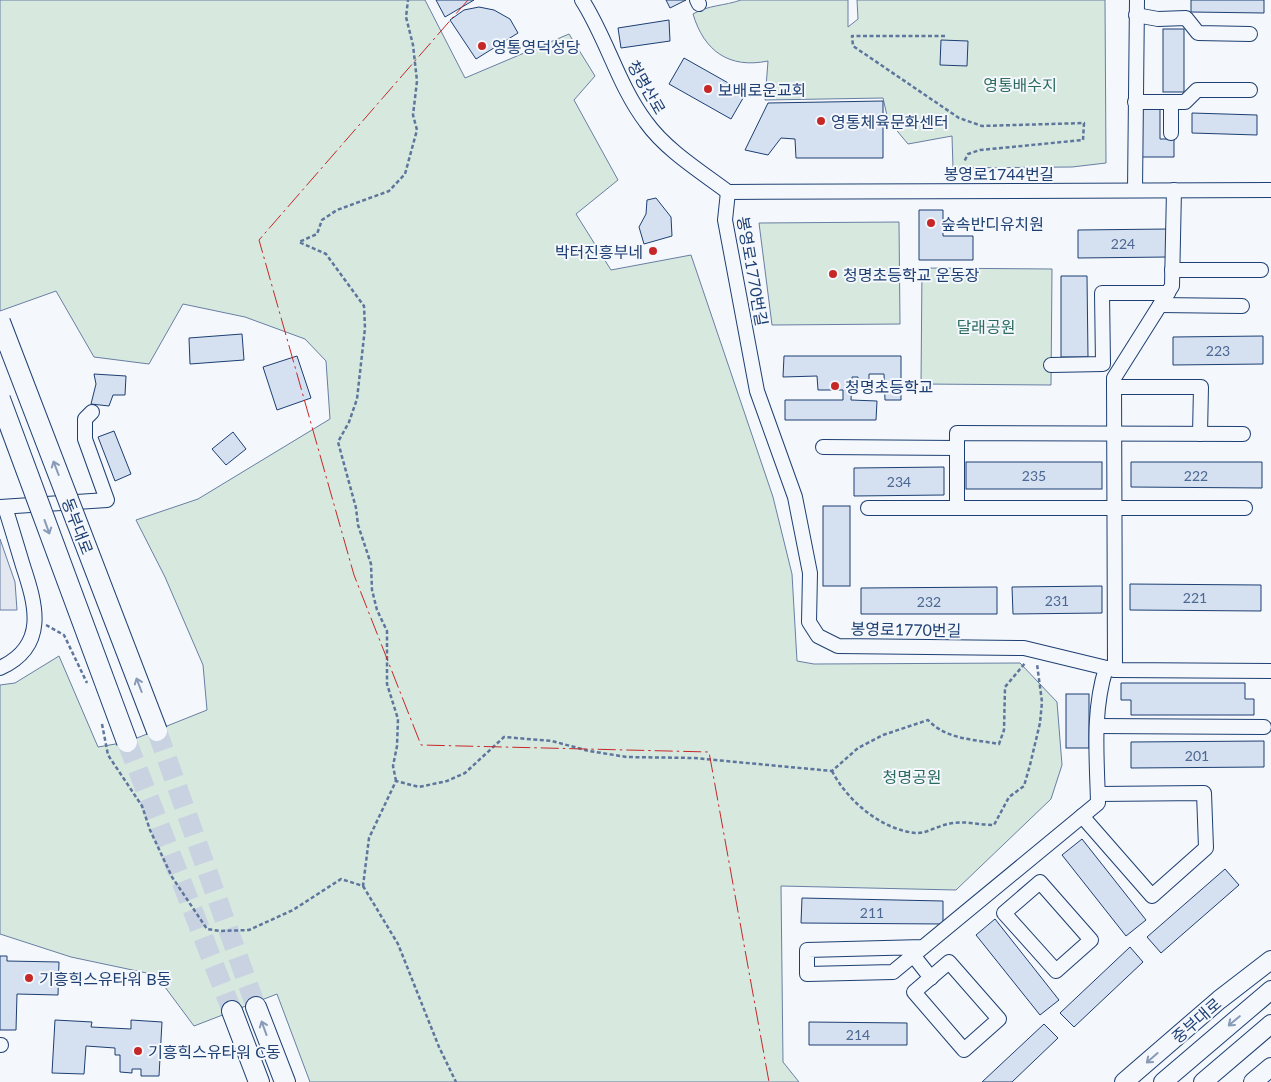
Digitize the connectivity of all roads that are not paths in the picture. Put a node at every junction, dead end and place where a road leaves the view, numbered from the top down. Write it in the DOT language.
graph roads {
  1 [pos="582,0"];
  2 [pos="1137,0"];
  3 [pos="1136,15"];
  4 [pos="1250,34"];
  5 [pos="1250,90"];
  6 [pos="1135,102"];
  7 [pos="1171,102"];
  8 [pos="1171,133"];
  9 [pos="1135,190"];
  10 [pos="1174,190"];
  11 [pos="1271,190"];
  12 [pos="728,192"];
  13 [pos="1172,270"];
  14 [pos="1261,270"];
  15 [pos="1164,299"];
  16 [pos="1242,306"];
  17 [pos="0,322"];
  18 [pos="1051,365"];
  19 [pos="1114,387"];
  20 [pos="0,399"];
  21 [pos="92,412"];
  22 [pos="1114,434"];
  23 [pos="1200,434"];
  24 [pos="1243,434"];
  25 [pos="823,448"];
  26 [pos="957,448"];
  27 [pos="2,507"];
  28 [pos="958,507"];
  29 [pos="1113,507"];
  30 [pos="868,508"];
  31 [pos="1245,508"];
  32 [pos="0,668"];
  33 [pos="1111,669"];
  34 [pos="1271,671"];
  35 [pos="1097,726"];
  36 [pos="1264,727"];
  37 [pos="157,731"];
  38 [pos="127,742"];
  39 [pos="1098,794"];
  40 [pos="1082,816"];
  41 [pos="1005,880"];
  42 [pos="1020,898"];
  43 [pos="1271,948"];
  44 [pos="918,951"];
  45 [pos="1271,960"];
  46 [pos="931,978"];
  47 [pos="1271,990"];
  48 [pos="1219,1000"];
  49 [pos="256,1007"];
  50 [pos="232,1011"];
  51 [pos="1271,1024"];
  52 [pos="259,1082"];
  53 [pos="284,1082"];
  54 [pos="1124,1082"];
  55 [pos="1163,1082"];
  56 [pos="1203,1082"];
  1 -- 12 [label="street, 청명산로"];
  2 -- 3 [label="street"];
  3 -- 4 [label="street"];
  3 -- 6 [label="street"];
  5 -- 7 [label="street"];
  6 -- 7 [label="street"];
  6 -- 9 [label="street"];
  7 -- 8 [label="street"];
  9 -- 10 [label="street, 봉영로1744번길"];
  9 -- 12 [label="street, 봉영로1744번길"];
  10 -- 11 [label="street, 봉영로1744번길"];
  10 -- 13 [label="street"];
  12 -- 33 [label="street, 봉영로1770번길"];
  13 -- 14 [label="street"];
  13 -- 15 [label="street"];
  15 -- 16 [label="street"];
  15 -- 18 [label="street"];
  15 -- 19 [label="street"];
  37 -- 17 [label="highway, 동부대로, one-way, bridge"];
  19 -- 22 [label="street"];
  19 -- 23 [label="street"];
  20 -- 38 [label="highway, 동부대로, one-way, bridge"];
  21 -- 27 [label="street"];
  22 -- 23 [label="street"];
  22 -- 26 [label="street"];
  22 -- 29 [label="street"];
  23 -- 24 [label="street"];
  25 -- 26 [label="street"];
  26 -- 28 [label="street"];
  27 -- 32 [label="street"];
  28 -- 29 [label="street"];
  28 -- 30 [label="street"];
  29 -- 31 [label="street"];
  29 -- 33 [label="street"];
  33 -- 34 [label="street, 봉영로1770번길"];
  33 -- 35 [label="street"];
  35 -- 36 [label="street"];
  35 -- 39 [label="street"];
  39 -- 40 [label="street"];
  39 -- 40 [label="street"];
  40 -- 41 [label="street"];
  41 -- 42 [label="street"];
  41 -- 44 [label="street"];
  42 -- 42 [label="street"];
  43 -- 48 [label="main road"];
  44 -- 44 [label="street"];
  44 -- 46 [label="street"];
  45 -- 48 [label="main road, 중부대로"];
  46 -- 46 [label="street"];
  47 -- 55 [label="main road, one-way"];
  48 -- 54 [label="main road, 중부대로, one-way"];
  53 -- 49 [label="highway, one-way"];
  50 -- 52 [label="highway"];
  51 -- 56 [label="main road"];
}
